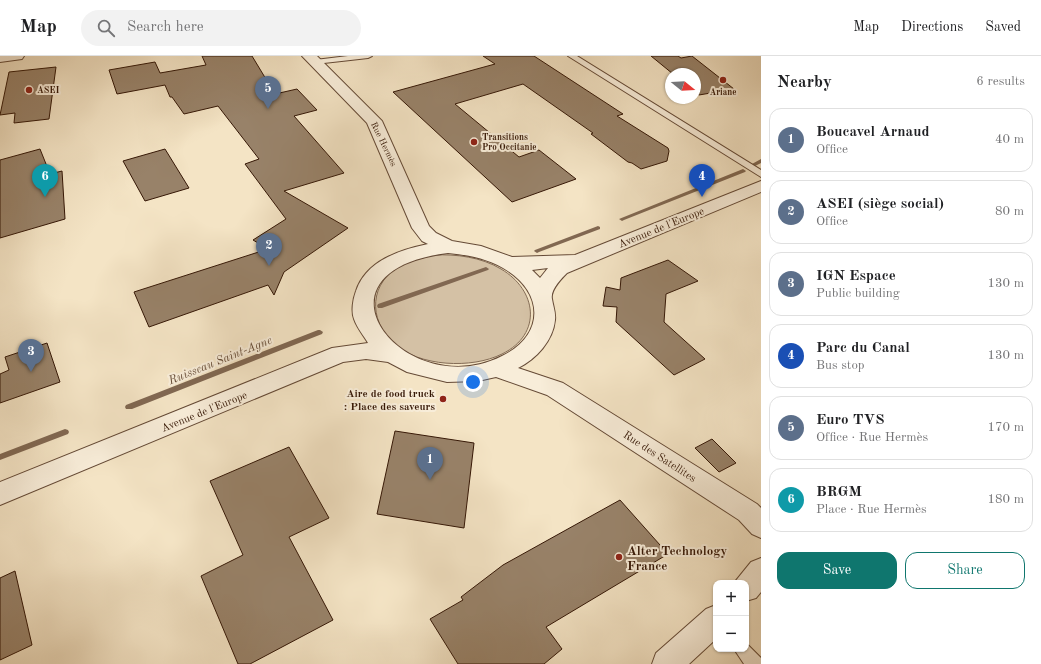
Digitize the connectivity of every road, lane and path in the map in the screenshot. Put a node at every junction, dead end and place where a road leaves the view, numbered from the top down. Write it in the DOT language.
graph roads {
  1 [pos="17,56"];
  2 [pos="368,56"];
  3 [pos="572,56"];
  4 [pos="344,57"];
  5 [pos="0,58"];
  6 [pos="312,59"];
  7 [pos="761,174"];
  8 [pos="761,186"];
  9 [pos="421,228"];
  10 [pos="448,247"];
  11 [pos="410,253"];
  12 [pos="582,258"];
  13 [pos="510,263"];
  14 [pos="542,296"];
  15 [pos="364,316"];
  16 [pos="532,348"];
  17 [pos="340,354"];
  18 [pos="393,355"];
  19 [pos="500,368"];
  20 [pos="555,389"];
  21 [pos="67,466"];
  22 [pos="0,481"];
  23 [pos="0,494"];
  24 [pos="757,515"];
  25 [pos="761,571"];
  26 [pos="749,585"];
  27 [pos="713,623"];
  28 [pos="745,652"];
  29 [pos="668,664"];
  30 [pos="755,664"];
  1 -- 5 [label="street"];
  2 -- 4 [label="lane"];
  3 -- 7 [label="lane"];
  4 -- 6 [label="lane"];
  6 -- 9 [label="street, Rue Hermès"];
  8 -- 12 [label="street, Avenue de l'Europe"];
  9 -- 10 [label="street, Rue Hermès"];
  9 -- 11 [label="street"];
  10 -- 11 [label="street"];
  10 -- 13 [label="street"];
  11 -- 15 [label="street"];
  12 -- 13 [label="street, Avenue de l'Europe"];
  12 -- 14 [label="street, Avenue de l'Europe"];
  13 -- 14 [label="street"];
  14 -- 16 [label="street"];
  15 -- 17 [label="street, Avenue de l'Europe"];
  15 -- 18 [label="street"];
  16 -- 19 [label="street"];
  16 -- 20 [label="street, Rue des Satellites"];
  17 -- 18 [label="street, Avenue de l'Europe"];
  17 -- 21 [label="street, Avenue de l'Europe"];
  18 -- 19 [label="street"];
  19 -- 20 [label="street, Rue des Satellites"];
  20 -- 24 [label="street, Rue des Satellites"];
  21 -- 22 [label="street, Avenue de l'Europe"];
  21 -- 23 [label="street, Avenue de l'Europe"];
  25 -- 26 [label="street"];
  27 -- 29 [label="street"];
  28 -- 30 [label="lane"];
}
